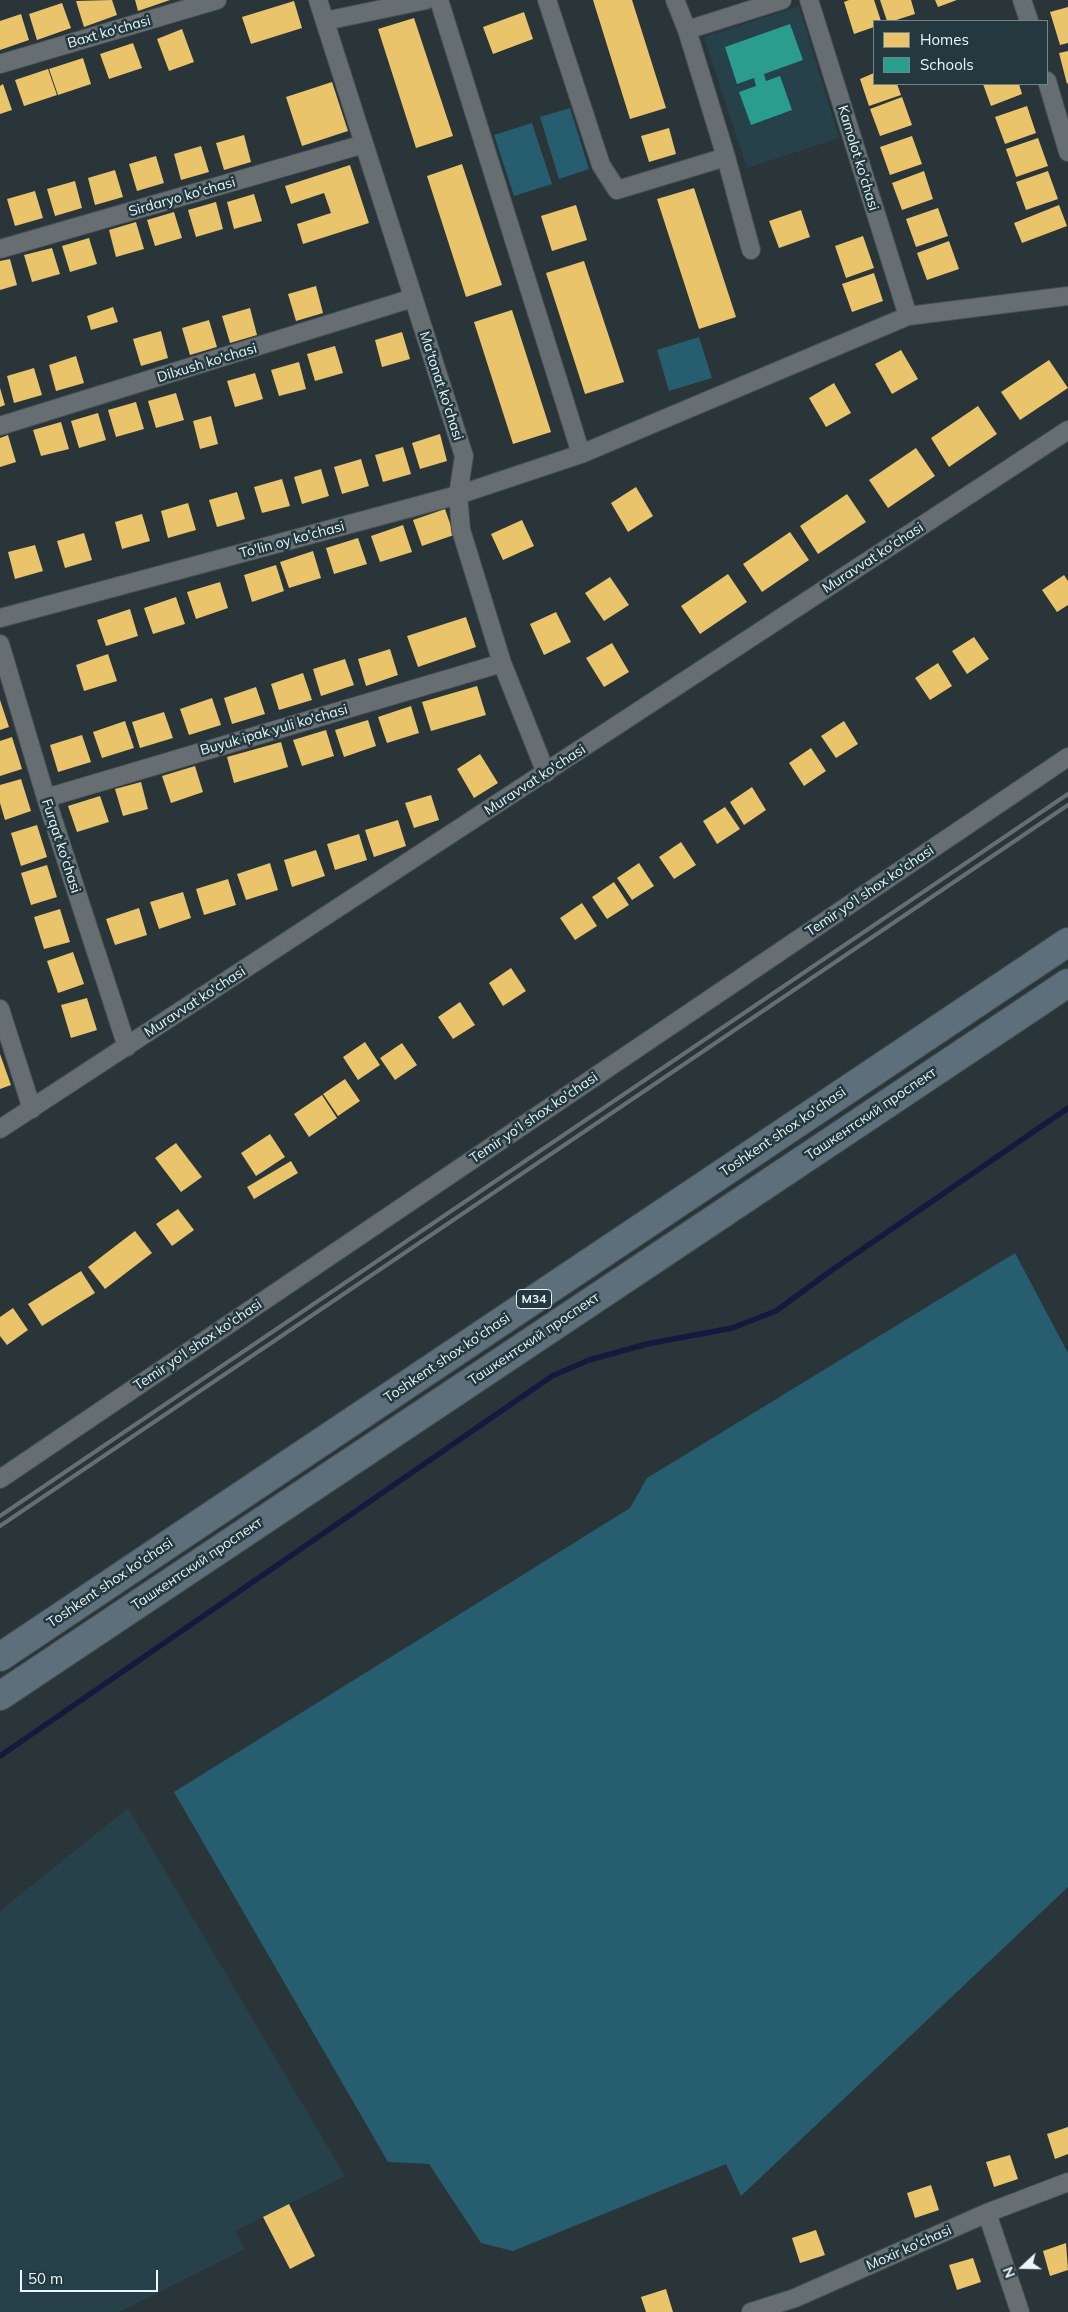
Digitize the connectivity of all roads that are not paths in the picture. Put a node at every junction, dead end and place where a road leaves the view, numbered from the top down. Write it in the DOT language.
graph roads {
  1 [pos="217,0"];
  2 [pos="318,0"];
  3 [pos="426,0"];
  4 [pos="439,0"];
  5 [pos="547,0"];
  6 [pos="675,0"];
  7 [pos="782,0"];
  8 [pos="809,0"];
  9 [pos="1022,0"];
  10 [pos="1029,20"];
  11 [pos="325,21"];
  12 [pos="687,30"];
  13 [pos="0,64"];
  14 [pos="1048,84"];
  15 [pos="364,144"];
  16 [pos="1068,152"];
  17 [pos="726,157"];
  18 [pos="0,249"];
  19 [pos="751,250"];
  20 [pos="1068,296"];
  21 [pos="413,298"];
  22 [pos="908,316"];
  23 [pos="0,426"];
  24 [pos="1068,430"];
  25 [pos="581,454"];
  26 [pos="458,495"];
  27 [pos="0,618"];
  28 [pos="0,644"];
  29 [pos="502,662"];
  30 [pos="1068,757"];
  31 [pos="546,773"];
  32 [pos="46,798"];
  33 [pos="1068,942"];
  34 [pos="1068,983"];
  35 [pos="0,1009"];
  36 [pos="127,1046"];
  37 [pos="32,1108"];
  38 [pos="0,1129"];
  39 [pos="0,1479"];
  40 [pos="0,1657"];
  41 [pos="0,1696"];
  42 [pos="1068,2182"];
  43 [pos="987,2213"];
  44 [pos="751,2312"];
  45 [pos="1020,2312"];
  1 -- 13 [label="street, Baxt ko'chasi"];
  2 -- 11 [label="street, Ma'tonat ko'chasi"];
  3 -- 11 [label="street"];
  4 -- 25 [label="street"];
  5 -- 17 [label="street"];
  6 -- 12 [label="street"];
  7 -- 12 [label="street"];
  8 -- 22 [label="street, Kamolot ko'chasi"];
  9 -- 10 [label="street"];
  11 -- 15 [label="street, Ma'tonat ko'chasi"];
  12 -- 17 [label="street"];
  14 -- 16 [label="street"];
  15 -- 18 [label="street, Sirdaryo ko'chasi"];
  15 -- 21 [label="street, Ma'tonat ko'chasi"];
  17 -- 19 [label="street"];
  20 -- 22 [label="street, To'lin oy ko'chasi"];
  21 -- 23 [label="street, Dilxush ko'chasi"];
  21 -- 26 [label="street, Ma'tonat ko'chasi"];
  22 -- 25 [label="street, To'lin oy ko'chasi"];
  24 -- 31 [label="street, Muravvat ko'chasi"];
  25 -- 26 [label="street, To'lin oy ko'chasi"];
  26 -- 27 [label="street, To'lin oy ko'chasi"];
  26 -- 29 [label="street, Ma'tonat ko'chasi"];
  28 -- 32 [label="street, Furqat ko'chasi"];
  29 -- 31 [label="street, Ma'tonat ko'chasi"];
  29 -- 32 [label="street, Buyuk ipak yuli ko'chasi"];
  30 -- 39 [label="street, Temir yo'l shox ko'chasi"];
  31 -- 36 [label="street, Muravvat ko'chasi"];
  32 -- 36 [label="street, Furqat ko'chasi"];
  33 -- 40 [label="highway, Toshkent shox ko'chasi / M34"];
  34 -- 41 [label="highway, Ташкентский проспект / M34"];
  35 -- 37 [label="street"];
  36 -- 37 [label="street, Muravvat ko'chasi"];
  37 -- 38 [label="street, Muravvat ko'chasi"];
  42 -- 43 [label="street, Moxir ko'chasi"];
  43 -- 44 [label="street, Moxir ko'chasi"];
  43 -- 45 [label="street"];
}
